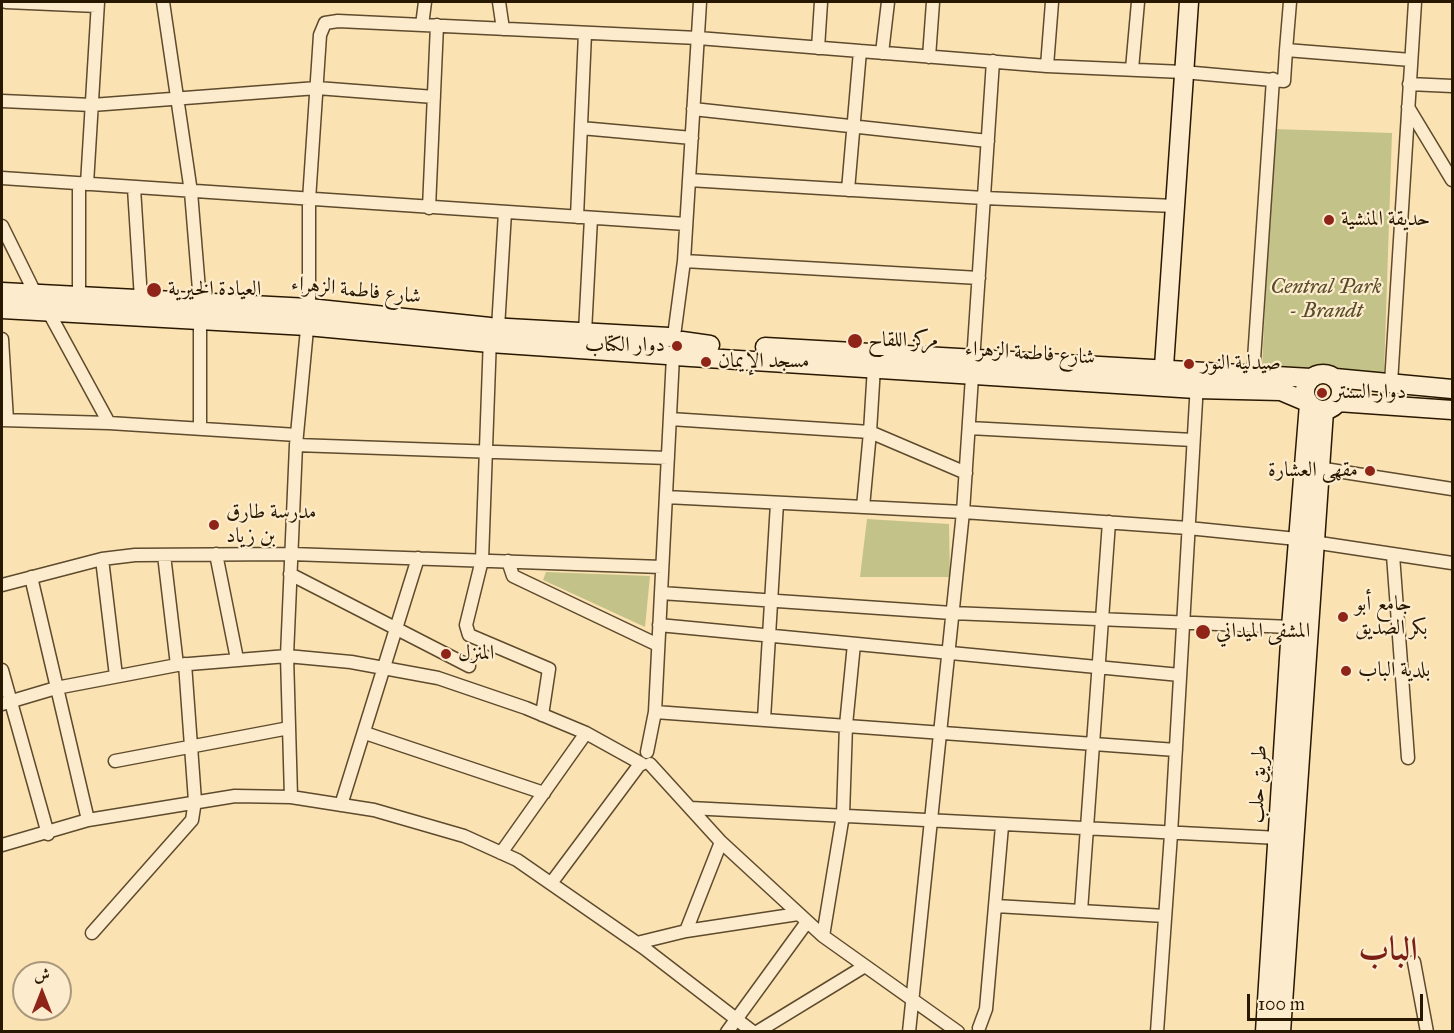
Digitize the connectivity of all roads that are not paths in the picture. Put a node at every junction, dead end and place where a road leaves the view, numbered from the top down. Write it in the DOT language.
graph roads {
  1 [pos="6,2"];
  2 [pos="163,2"];
  3 [pos="425,2"];
  4 [pos="499,2"];
  5 [pos="700,2"];
  6 [pos="821,2"];
  7 [pos="888,2"];
  8 [pos="933,2"];
  9 [pos="1052,2"];
  10 [pos="1138,2"];
  11 [pos="1189,2"];
  12 [pos="1290,2"];
  13 [pos="1414,2"];
  14 [pos="98,4"];
  15 [pos="422,25"];
  16 [pos="436,25"];
  17 [pos="503,29"];
  18 [pos="585,33"];
  19 [pos="698,38"];
  20 [pos="818,48"];
  21 [pos="1286,50"];
  22 [pos="860,51"];
  23 [pos="882,53"];
  24 [pos="929,57"];
  25 [pos="1411,60"];
  26 [pos="993,62"];
  27 [pos="1047,66"];
  28 [pos="1132,69"];
  29 [pos="1184,72"];
  30 [pos="1273,79"];
  31 [pos="1409,84"];
  32 [pos="1452,86"];
  33 [pos="317,88"];
  34 [pos="434,97"];
  35 [pos="177,99"];
  36 [pos="2,101"];
  37 [pos="92,105"];
  38 [pos="1408,107"];
  39 [pos="693,109"];
  40 [pos="852,126"];
  41 [pos="581,128"];
  42 [pos="692,138"];
  43 [pos="988,141"];
  44 [pos="1451,176"];
  45 [pos="2,178"];
  46 [pos="689,180"];
  47 [pos="83,184"];
  48 [pos="134,188"];
  49 [pos="848,190"];
  50 [pos="191,192"];
  51 [pos="984,198"];
  52 [pos="309,200"];
  53 [pos="1175,206"];
  54 [pos="429,208"];
  55 [pos="505,212"];
  56 [pos="577,217"];
  57 [pos="591,218"];
  58 [pos="686,224"];
  59 [pos="2,226"];
  60 [pos="684,261"];
  61 [pos="979,278"];
  62 [pos="2,292"];
  63 [pos="35,293"];
  64 [pos="79,295"];
  65 [pos="141,299"];
  66 [pos="2,309"];
  67 [pos="48,311"];
  68 [pos="200,311"];
  69 [pos="308,317"];
  70 [pos="585,332"];
  71 [pos="493,333"];
  72 [pos="2,339"];
  73 [pos="673,347"];
  74 [pos="973,366"];
  75 [pos="874,367"];
  76 [pos="1252,374"];
  77 [pos="1163,378"];
  78 [pos="1311,378"];
  79 [pos="1335,378"];
  80 [pos="1197,380"];
  81 [pos="1391,383"];
  82 [pos="1452,389"];
  83 [pos="1320,405"];
  84 [pos="1452,410"];
  85 [pos="670,419"];
  86 [pos="4,420"];
  87 [pos="109,423"];
  88 [pos="200,428"];
  89 [pos="969,428"];
  90 [pos="870,432"];
  91 [pos="296,440"];
  92 [pos="1193,440"];
  93 [pos="488,452"];
  94 [pos="668,458"];
  95 [pos="1318,468"];
  96 [pos="966,473"];
  97 [pos="1452,489"];
  98 [pos="666,497"];
  99 [pos="777,503"];
  100 [pos="863,507"];
  101 [pos="963,512"];
  102 [pos="1109,522"];
  103 [pos="1188,528"];
  104 [pos="1305,540"];
  105 [pos="216,554"];
  106 [pos="291,554"];
  107 [pos="164,555"];
  108 [pos="1393,555"];
  109 [pos="418,558"];
  110 [pos="102,559"];
  111 [pos="482,560"];
  112 [pos="508,561"];
  113 [pos="1452,563"];
  114 [pos="663,567"];
  115 [pos="290,574"];
  116 [pos="31,577"];
  117 [pos="2,585"];
  118 [pos="661,593"];
  119 [pos="771,601"];
  120 [pos="952,613"];
  121 [pos="1102,618"];
  122 [pos="1183,621"];
  123 [pos="659,625"];
  124 [pos="1291,627"];
  125 [pos="398,629"];
  126 [pos="769,636"];
  127 [pos="854,644"];
  128 [pos="658,645"];
  129 [pos="948,653"];
  130 [pos="287,656"];
  131 [pos="237,659"];
  132 [pos="181,664"];
  133 [pos="469,666"];
  134 [pos="386,668"];
  135 [pos="1099,668"];
  136 [pos="2,670"];
  137 [pos="1180,675"];
  138 [pos="116,676"];
  139 [pos="56,688"];
  140 [pos="5,703"];
  141 [pos="655,712"];
  142 [pos="542,715"];
  143 [pos="764,719"];
  144 [pos="846,725"];
  145 [pos="289,728"];
  146 [pos="941,732"];
  147 [pos="365,733"];
  148 [pos="586,733"];
  149 [pos="1093,744"];
  150 [pos="191,745"];
  151 [pos="1176,750"];
  152 [pos="1408,758"];
  153 [pos="115,761"];
  154 [pos="645,761"];
  155 [pos="543,793"];
  156 [pos="291,797"];
  157 [pos="195,801"];
  158 [pos="341,805"];
  159 [pos="690,808"];
  160 [pos="843,815"];
  161 [pos="88,820"];
  162 [pos="932,821"];
  163 [pos="1002,825"];
  164 [pos="1087,829"];
  165 [pos="48,834"];
  166 [pos="1171,834"];
  167 [pos="1279,838"];
  168 [pos="721,842"];
  169 [pos="2,845"];
  170 [pos="501,853"];
  171 [pos="552,882"];
  172 [pos="996,906"];
  173 [pos="1081,911"];
  174 [pos="1165,916"];
  175 [pos="802,918"];
  176 [pos="686,931"];
  177 [pos="92,933"];
  178 [pos="823,936"];
  179 [pos="637,943"];
  180 [pos="1413,962"];
  181 [pos="865,966"];
  182 [pos="910,996"];
  183 [pos="737,1019"];
  184 [pos="982,1030"];
  185 [pos="727,1032"];
  186 [pos="755,1032"];
  187 [pos="909,1032"];
  188 [pos="958,1032"];
  189 [pos="964,1032"];
  190 [pos="1156,1032"];
  191 [pos="1265,1032"];
  192 [pos="1281,1032"];
  193 [pos="1427,1032"];
  1 -- 14 [label="street"];
  2 -- 35 [label="street"];
  3 -- 15 [label="street"];
  4 -- 17 [label="street"];
  5 -- 19 [label="street"];
  6 -- 20 [label="street"];
  7 -- 23 [label="street"];
  8 -- 24 [label="street"];
  9 -- 27 [label="street"];
  10 -- 28 [label="street"];
  11 -- 29 [label="main road"];
  12 -- 21 [label="street"];
  13 -- 25 [label="street"];
  14 -- 37 [label="street"];
  15 -- 16 [label="street"];
  15 -- 33 [label="street"];
  16 -- 17 [label="street"];
  16 -- 34 [label="street"];
  17 -- 18 [label="street"];
  18 -- 19 [label="street"];
  18 -- 41 [label="street"];
  19 -- 20 [label="street"];
  19 -- 39 [label="street"];
  20 -- 22 [label="street"];
  21 -- 25 [label="street"];
  21 -- 30 [label="street"];
  22 -- 23 [label="street"];
  22 -- 40 [label="street"];
  23 -- 24 [label="street"];
  24 -- 26 [label="street"];
  25 -- 31 [label="street"];
  26 -- 27 [label="street"];
  26 -- 43 [label="street"];
  27 -- 28 [label="street"];
  28 -- 29 [label="street"];
  29 -- 30 [label="street"];
  29 -- 53 [label="main road"];
  30 -- 76 [label="street"];
  31 -- 32 [label="street"];
  31 -- 38 [label="street"];
  33 -- 34 [label="street"];
  33 -- 35 [label="street"];
  33 -- 52 [label="street"];
  34 -- 54 [label="street"];
  35 -- 37 [label="street"];
  35 -- 50 [label="street"];
  36 -- 37 [label="street"];
  37 -- 47 [label="street"];
  38 -- 44 [label="street"];
  38 -- 81 [label="street"];
  39 -- 40 [label="street"];
  39 -- 42 [label="street"];
  40 -- 43 [label="street"];
  40 -- 49 [label="street"];
  41 -- 42 [label="street"];
  41 -- 56 [label="street"];
  42 -- 46 [label="street"];
  43 -- 51 [label="street"];
  45 -- 47 [label="street"];
  46 -- 49 [label="street"];
  46 -- 58 [label="street"];
  47 -- 48 [label="street"];
  47 -- 64 [label="street"];
  48 -- 50 [label="street"];
  48 -- 65 [label="street"];
  49 -- 51 [label="street"];
  50 -- 52 [label="street"];
  50 -- 68 [label="street"];
  51 -- 53 [label="street"];
  51 -- 61 [label="street"];
  52 -- 54 [label="street"];
  52 -- 69 [label="street"];
  53 -- 77 [label="main road"];
  54 -- 55 [label="street"];
  55 -- 56 [label="street"];
  55 -- 71 [label="street"];
  56 -- 57 [label="street"];
  57 -- 58 [label="street"];
  57 -- 70 [label="street"];
  58 -- 60 [label="street"];
  59 -- 63 [label="street"];
  60 -- 61 [label="street"];
  60 -- 73 [label="street"];
  61 -- 74 [label="street"];
  62 -- 63 [label="main road, شارع فاطمة الزهراء"];
  63 -- 64 [label="main road, شارع فاطمة الزهراء"];
  63 -- 67 [label="street"];
  64 -- 65 [label="main road, شارع فاطمة الزهراء"];
  65 -- 68 [label="main road, شارع فاطمة الزهراء"];
  66 -- 67 [label="main road, شارع فاطمة الزهراء"];
  67 -- 68 [label="main road, شارع فاطمة الزهراء"];
  67 -- 87 [label="street"];
  68 -- 69 [label="main road, شارع فاطمة الزهراء"];
  68 -- 88 [label="street"];
  69 -- 71 [label="main road, شارع فاطمة الزهراء"];
  69 -- 91 [label="street"];
  70 -- 71 [label="main road, شارع فاطمة الزهراء"];
  70 -- 73 [label="main road, شارع فاطمة الزهراء"];
  71 -- 73 [label="main road, شارع فاطمة الزهراء"];
  71 -- 93 [label="street"];
  72 -- 86 [label="street"];
  73 -- 74 [label="main road, شارع فاطمة الزهراء"];
  73 -- 75 [label="main road, شارع فاطمة الزهراء"];
  73 -- 85 [label="street"];
  74 -- 75 [label="main road, شارع فاطمة الزهراء"];
  74 -- 77 [label="main road, شارع فاطمة الزهراء"];
  74 -- 89 [label="street"];
  75 -- 90 [label="street"];
  76 -- 78 [label="main road, شارع فاطمة الزهراء"];
  76 -- 80 [label="main road, شارع فاطمة الزهراء"];
  77 -- 80 [label="main road, شارع فاطمة الزهراء"];
  78 -- 79 [label="main road, شارع فاطمة الزهراء"];
  78 -- 83 [label="main road"];
  79 -- 81 [label="main road, شارع فاطمة الزهراء"];
  79 -- 83 [label="main road"];
  80 -- 83 [label="main road, شارع فاطمة الزهراء"];
  80 -- 92 [label="street"];
  81 -- 82 [label="main road, شارع فاطمة الزهراء"];
  83 -- 84 [label="main road, شارع فاطمة الزهراء"];
  83 -- 95 [label="main road"];
  83 -- 104 [label="main road"];
  85 -- 90 [label="street"];
  85 -- 94 [label="street"];
  86 -- 87 [label="street"];
  87 -- 88 [label="street"];
  88 -- 91 [label="street"];
  89 -- 92 [label="street"];
  89 -- 96 [label="street"];
  90 -- 96 [label="street"];
  90 -- 100 [label="street"];
  91 -- 93 [label="street"];
  91 -- 106 [label="street"];
  92 -- 103 [label="street"];
  93 -- 94 [label="street"];
  93 -- 111 [label="street"];
  94 -- 98 [label="street"];
  95 -- 97 [label="street"];
  95 -- 104 [label="main road"];
  96 -- 101 [label="street"];
  98 -- 99 [label="street"];
  98 -- 114 [label="street"];
  99 -- 100 [label="street"];
  99 -- 119 [label="street"];
  100 -- 101 [label="street"];
  101 -- 102 [label="street"];
  101 -- 120 [label="street"];
  102 -- 103 [label="street"];
  102 -- 121 [label="street"];
  103 -- 104 [label="street"];
  103 -- 122 [label="street"];
  104 -- 108 [label="street"];
  104 -- 124 [label="main road, طريق حلب"];
  104 -- 192 [label="main road"];
  105 -- 106 [label="street"];
  105 -- 107 [label="street"];
  105 -- 131 [label="street"];
  106 -- 109 [label="street"];
  106 -- 115 [label="street"];
  107 -- 110 [label="street"];
  107 -- 132 [label="street"];
  108 -- 113 [label="street"];
  108 -- 152 [label="street"];
  109 -- 111 [label="street"];
  109 -- 125 [label="street"];
  110 -- 116 [label="street"];
  110 -- 138 [label="street"];
  111 -- 112 [label="street"];
  111 -- 142 [label="street"];
  112 -- 114 [label="street"];
  112 -- 128 [label="street"];
  114 -- 118 [label="street"];
  115 -- 125 [label="street"];
  115 -- 130 [label="street"];
  116 -- 117 [label="street"];
  116 -- 139 [label="street"];
  118 -- 119 [label="street"];
  118 -- 123 [label="street"];
  119 -- 120 [label="street"];
  119 -- 126 [label="street"];
  120 -- 121 [label="street"];
  120 -- 129 [label="street"];
  121 -- 122 [label="street"];
  121 -- 135 [label="street"];
  122 -- 124 [label="street"];
  122 -- 137 [label="street"];
  123 -- 126 [label="street"];
  123 -- 128 [label="street"];
  124 -- 167 [label="main road, طريق حلب"];
  125 -- 133 [label="street"];
  125 -- 134 [label="street"];
  126 -- 127 [label="street"];
  126 -- 143 [label="street"];
  127 -- 129 [label="street"];
  127 -- 144 [label="street"];
  128 -- 141 [label="street"];
  129 -- 135 [label="street"];
  129 -- 146 [label="street"];
  130 -- 131 [label="street"];
  130 -- 134 [label="street"];
  130 -- 145 [label="street"];
  131 -- 132 [label="street"];
  132 -- 138 [label="street"];
  132 -- 150 [label="street"];
  134 -- 142 [label="street"];
  134 -- 147 [label="street"];
  135 -- 137 [label="street"];
  135 -- 149 [label="street"];
  136 -- 140 [label="street"];
  137 -- 151 [label="street"];
  138 -- 139 [label="street"];
  139 -- 140 [label="street"];
  139 -- 161 [label="street"];
  140 -- 165 [label="street"];
  141 -- 143 [label="street"];
  141 -- 154 [label="street"];
  142 -- 148 [label="street"];
  143 -- 144 [label="street"];
  144 -- 146 [label="street"];
  144 -- 160 [label="street"];
  145 -- 150 [label="street"];
  145 -- 156 [label="street"];
  146 -- 149 [label="street"];
  146 -- 162 [label="street"];
  147 -- 155 [label="street"];
  147 -- 158 [label="street"];
  148 -- 154 [label="street"];
  148 -- 155 [label="street"];
  149 -- 151 [label="street"];
  149 -- 164 [label="street"];
  150 -- 153 [label="street"];
  150 -- 157 [label="street"];
  151 -- 166 [label="street"];
  154 -- 159 [label="street"];
  154 -- 171 [label="street"];
  155 -- 170 [label="street"];
  156 -- 157 [label="street"];
  156 -- 158 [label="street"];
  157 -- 161 [label="street"];
  157 -- 177 [label="street"];
  158 -- 170 [label="street"];
  159 -- 160 [label="street"];
  159 -- 168 [label="street"];
  160 -- 162 [label="street"];
  160 -- 178 [label="street"];
  161 -- 165 [label="street"];
  162 -- 163 [label="street"];
  162 -- 182 [label="street"];
  163 -- 164 [label="street"];
  163 -- 172 [label="street"];
  164 -- 166 [label="street"];
  164 -- 173 [label="street"];
  165 -- 169 [label="street"];
  166 -- 167 [label="street"];
  166 -- 174 [label="street"];
  167 -- 191 [label="main road, طريق حلب"];
  168 -- 175 [label="street"];
  168 -- 176 [label="street"];
  170 -- 171 [label="street"];
  171 -- 179 [label="street"];
  172 -- 173 [label="street"];
  172 -- 184 [label="street"];
  173 -- 174 [label="street"];
  174 -- 190 [label="street"];
  175 -- 176 [label="street"];
  175 -- 178 [label="street"];
  175 -- 183 [label="street"];
  176 -- 179 [label="street"];
  178 -- 181 [label="street"];
  179 -- 183 [label="street"];
  180 -- 193 [label="street"];
  181 -- 182 [label="street"];
  181 -- 186 [label="street"];
  182 -- 187 [label="street"];
  182 -- 188 [label="street"];
  183 -- 185 [label="street"];
  183 -- 186 [label="street"];
  184 -- 189 [label="street"];
}
